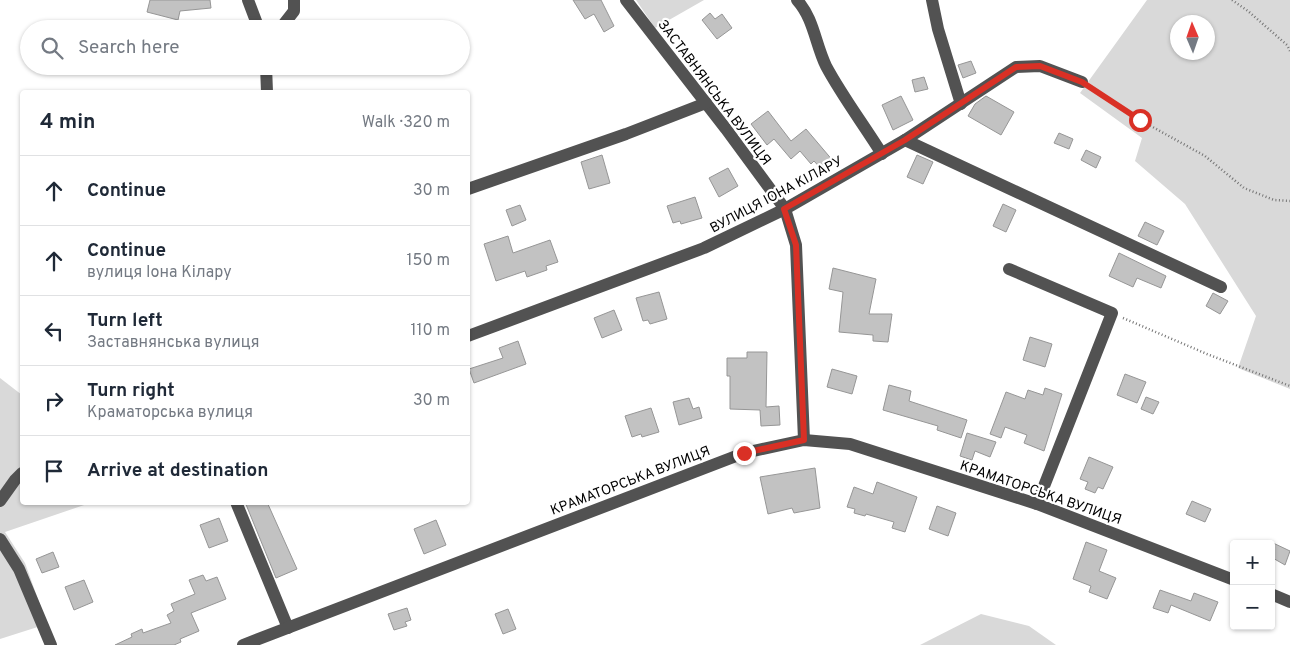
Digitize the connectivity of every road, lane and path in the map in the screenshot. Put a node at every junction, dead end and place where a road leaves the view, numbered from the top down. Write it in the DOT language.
graph roads {
  1 [pos="248,0"];
  2 [pos="294,0"];
  3 [pos="626,0"];
  4 [pos="797,0"];
  5 [pos="932,0"];
  6 [pos="1232,0"];
  7 [pos="256,20"];
  8 [pos="287,20"];
  9 [pos="1290,51"];
  10 [pos="266,75"];
  11 [pos="1082,82"];
  12 [pos="267,90"];
  13 [pos="706,103"];
  14 [pos="961,104"];
  15 [pos="905,140"];
  16 [pos="882,154"];
  17 [pos="470,188"];
  18 [pos="1290,201"];
  19 [pos="784,209"];
  20 [pos="1009,269"];
  21 [pos="1221,287"];
  22 [pos="1112,313"];
  23 [pos="470,335"];
  24 [pos="1290,386"];
  25 [pos="804,440"];
  26 [pos="20,475"];
  27 [pos="20,483"];
  28 [pos="10,487"];
  29 [pos="0,501"];
  30 [pos="1037,504"];
  31 [pos="237,505"];
  32 [pos="0,539"];
  33 [pos="1230,578"];
  34 [pos="1275,596"];
  35 [pos="1290,602"];
  36 [pos="288,628"];
  37 [pos="51,645"];
  38 [pos="243,645"];
  1 -- 7 [label="street"];
  2 -- 8 [label="street"];
  3 -- 13 [label="street, ЗАСТАВНЯНСЬКА ВУЛИЦЯ"];
  4 -- 16 [label="street"];
  5 -- 14 [label="street"];
  6 -- 9 [label="path"];
  10 -- 12 [label="street"];
  11 -- 14 [label="street, ВУЛИЦЯ ІОНА КІЛАРУ"];
  11 -- 18 [label="path"];
  13 -- 17 [label="street"];
  13 -- 19 [label="street, ЗАСТАВНЯНСЬКА ВУЛИЦЯ"];
  14 -- 15 [label="street, ВУЛИЦЯ ІОНА КІЛАРУ"];
  15 -- 16 [label="street, ВУЛИЦЯ ІОНА КІЛАРУ"];
  15 -- 21 [label="street"];
  16 -- 19 [label="street, ВУЛИЦЯ ІОНА КІЛАРУ"];
  19 -- 23 [label="street, ВУЛИЦЯ ІОНА КІЛАРУ"];
  19 -- 25 [label="street, ЗАСТАВНЯНСЬКА ВУЛИЦЯ"];
  20 -- 22 [label="street"];
  22 -- 24 [label="path"];
  22 -- 30 [label="street"];
  25 -- 30 [label="street, КРАМАТОРСЬКА ВУЛИЦЯ"];
  25 -- 36 [label="street, КРАМАТОРСЬКА ВУЛИЦЯ"];
  26 -- 28 [label="street"];
  27 -- 28 [label="street"];
  28 -- 29 [label="street"];
  30 -- 33 [label="street, КРАМАТОРСЬКА ВУЛИЦЯ"];
  31 -- 36 [label="street"];
  32 -- 37 [label="street"];
  34 -- 35 [label="street"];
  36 -- 38 [label="street, КРАМАТОРСЬКА ВУЛИЦЯ"];
}
